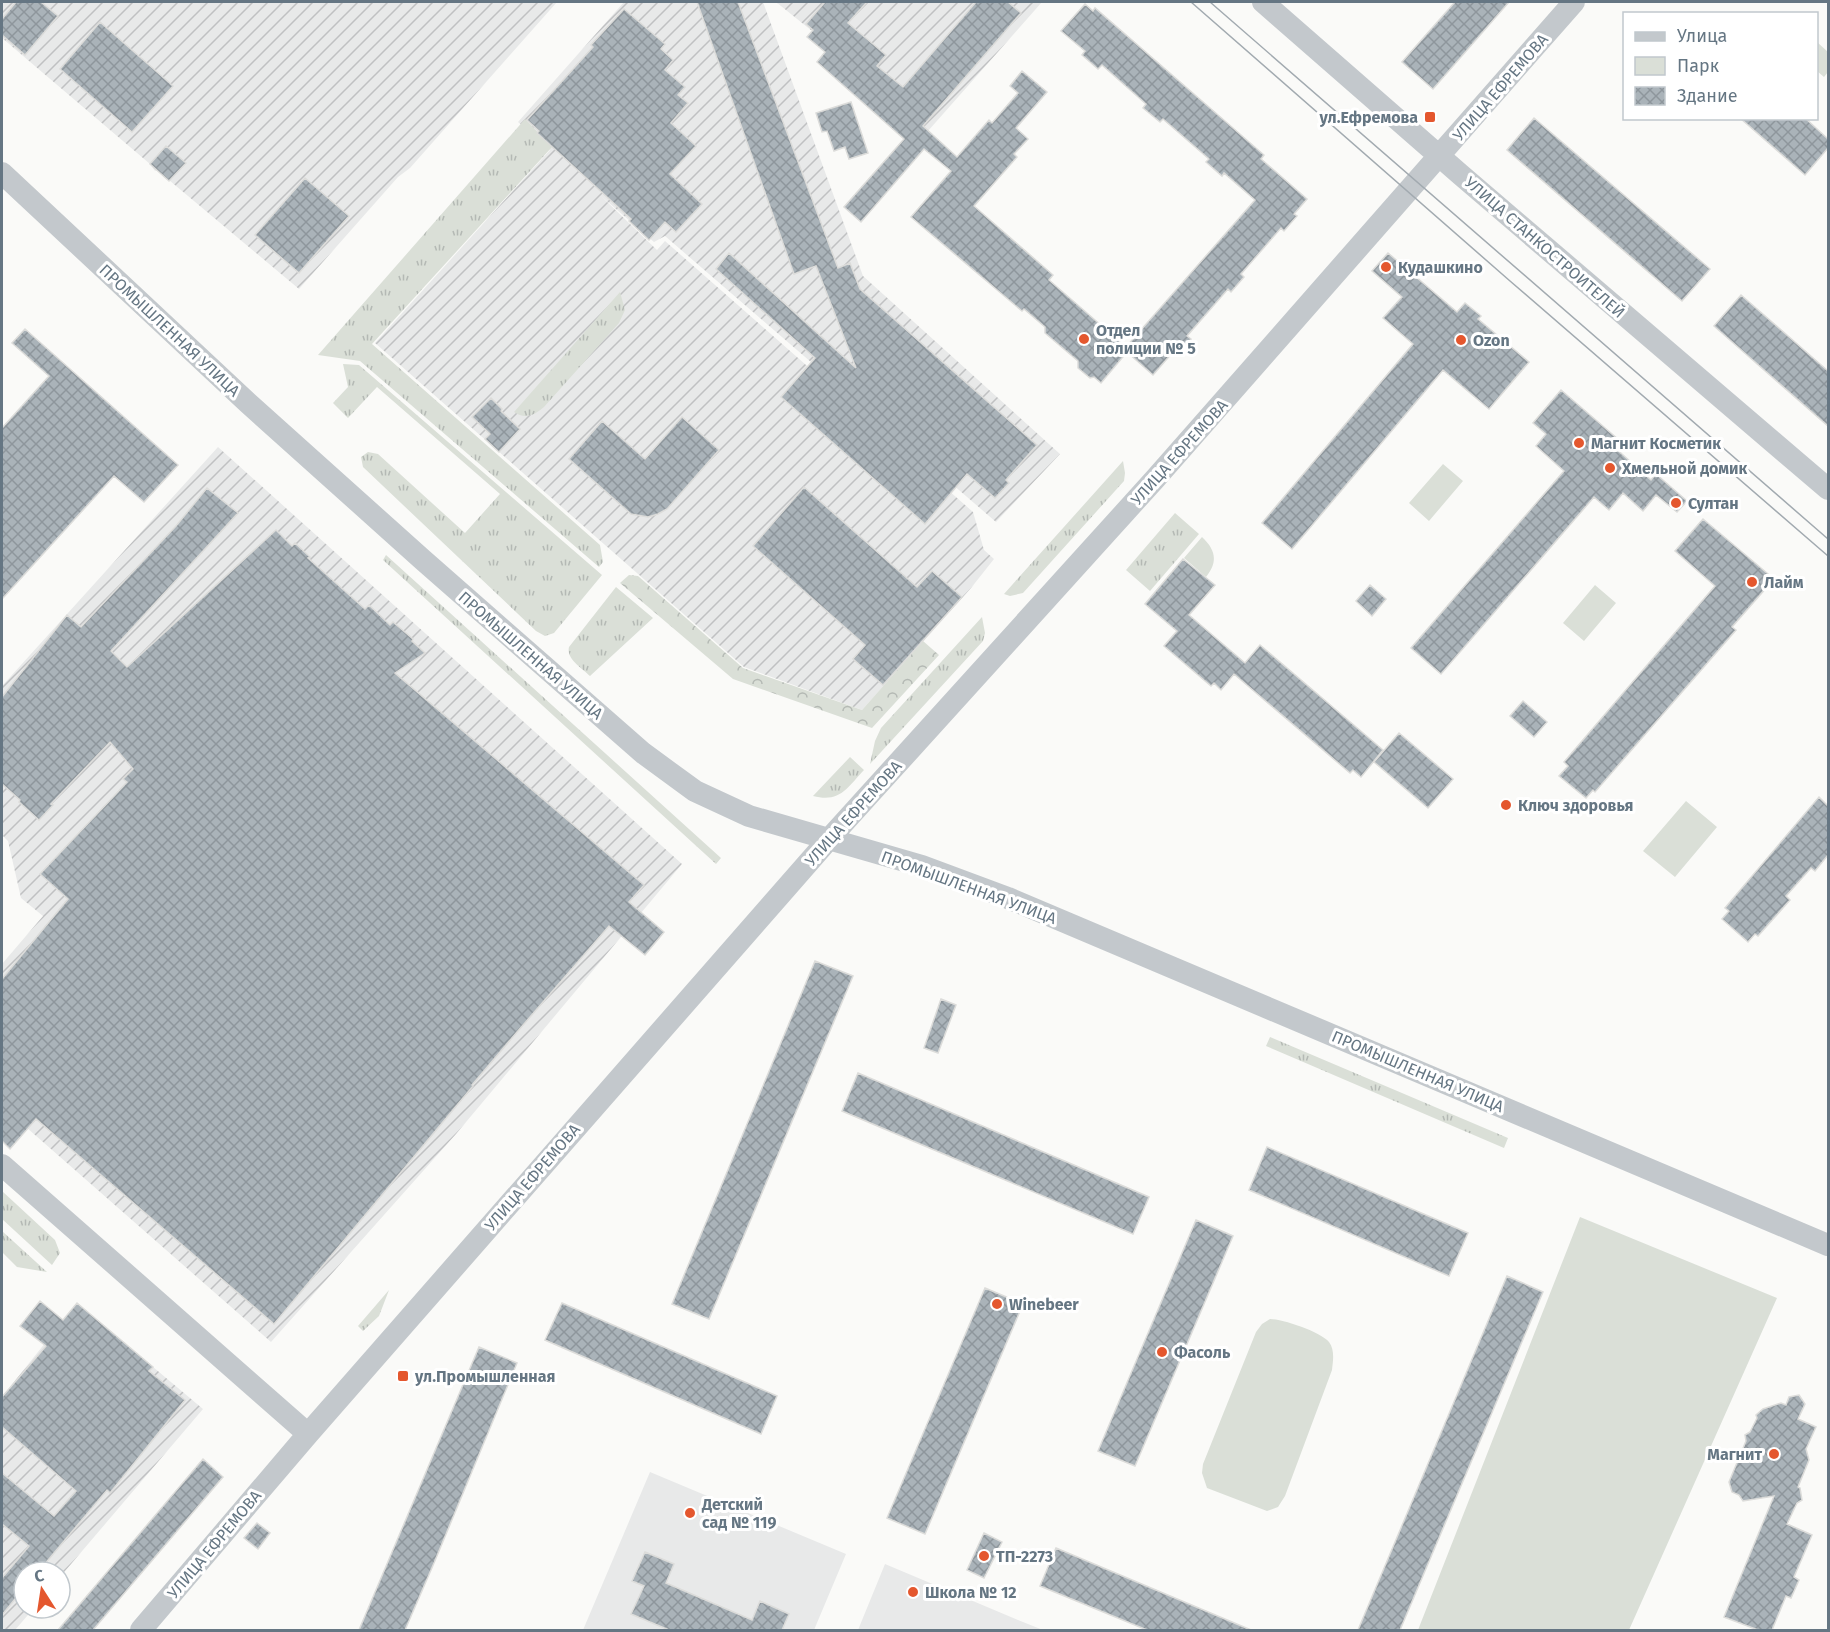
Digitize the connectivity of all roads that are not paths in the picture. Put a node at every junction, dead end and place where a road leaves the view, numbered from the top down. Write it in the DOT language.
graph roads {
  1 [pos="1263,2"];
  2 [pos="1574,2"];
  3 [pos="1440,156"];
  4 [pos="2,173"];
  5 [pos="1828,489"];
  6 [pos="829,839"];
  7 [pos="2,1165"];
  8 [pos="1828,1245"];
  9 [pos="308,1434"];
  10 [pos="141,1630"];
  1 -- 3 [label="street, УЛИЦА СТАНКОСТРОИТЕЛЕЙ"];
  2 -- 3 [label="street, УЛИЦА ЕФРЕМОВА"];
  3 -- 5 [label="street, УЛИЦА СТАНКОСТРОИТЕЛЕЙ"];
  3 -- 6 [label="street, УЛИЦА ЕФРЕМОВА"];
  4 -- 6 [label="street, ПРОМЫШЛЕННАЯ УЛИЦА"];
  6 -- 8 [label="street, ПРОМЫШЛЕННАЯ УЛИЦА"];
  6 -- 9 [label="street, УЛИЦА ЕФРЕМОВА"];
  7 -- 9 [label="street"];
  9 -- 10 [label="street, УЛИЦА ЕФРЕМОВА"];
}
